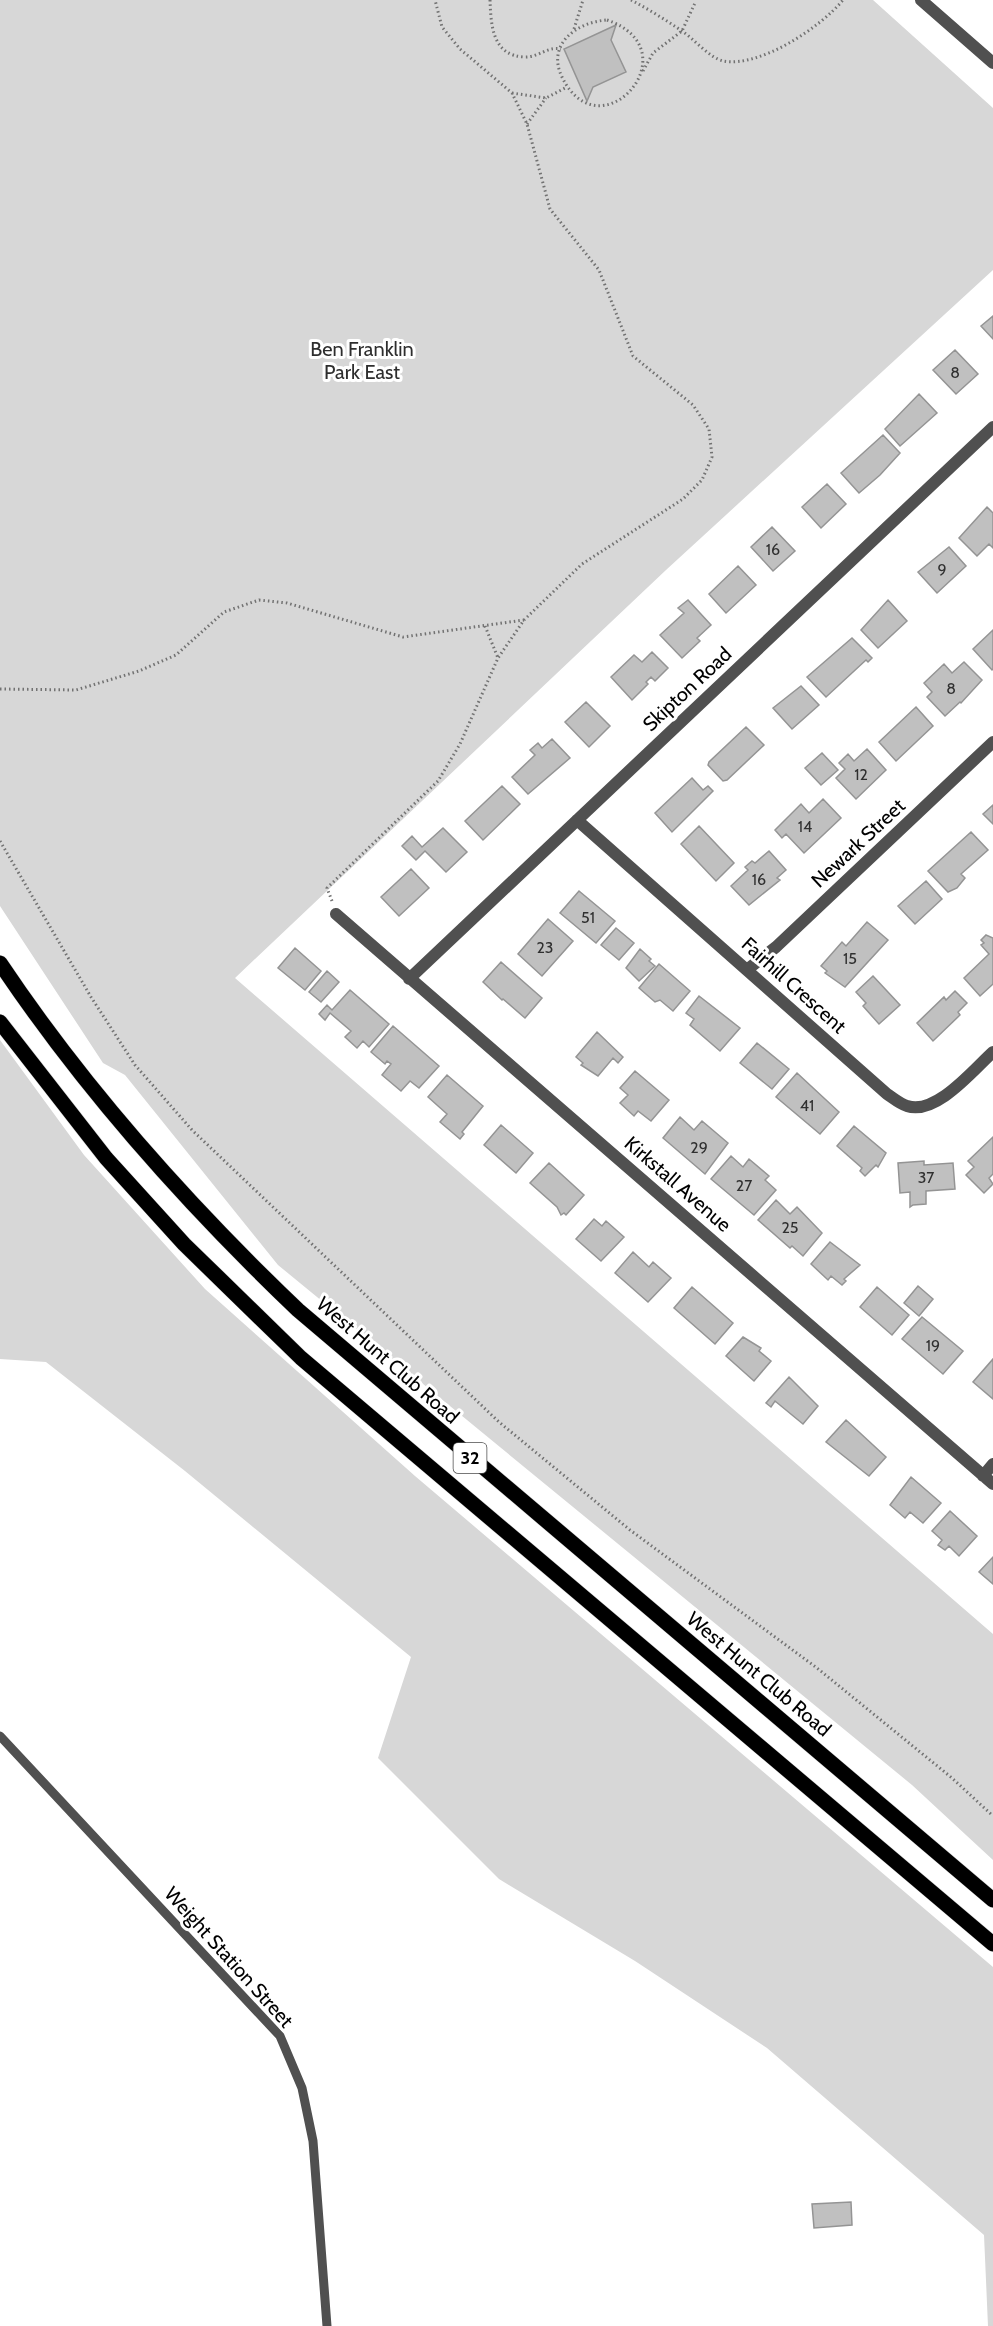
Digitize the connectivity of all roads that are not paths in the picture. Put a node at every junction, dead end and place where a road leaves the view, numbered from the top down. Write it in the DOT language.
graph roads {
  1 [pos="921,0"];
  2 [pos="993,63"];
  3 [pos="993,428"];
  4 [pos="993,742"];
  5 [pos="577,820"];
  6 [pos="336,914"];
  7 [pos="0,963"];
  8 [pos="748,969"];
  9 [pos="409,980"];
  10 [pos="0,1022"];
  11 [pos="993,1052"];
  12 [pos="993,1464"];
  13 [pos="983,1476"];
  14 [pos="993,1485"];
  15 [pos="0,1736"];
  16 [pos="993,1900"];
  17 [pos="993,1944"];
  18 [pos="327,2326"];
  1 -- 2 [label="street"];
  3 -- 5 [label="street, Skipton Road"];
  4 -- 8 [label="street, Newark Street"];
  5 -- 8 [label="street, Fairhill Crescent"];
  5 -- 9 [label="street, Skipton Road"];
  6 -- 9 [label="street, Kirkstall Avenue"];
  7 -- 16 [label="main road, West Hunt Club Road / 32"];
  8 -- 11 [label="street, Fairhill Crescent"];
  9 -- 13 [label="street, Kirkstall Avenue"];
  10 -- 17 [label="main road, 32"];
  12 -- 13 [label="street"];
  13 -- 14 [label="street, Kirkstall Avenue"];
  15 -- 18 [label="lane, Weight Station Street"];
}
